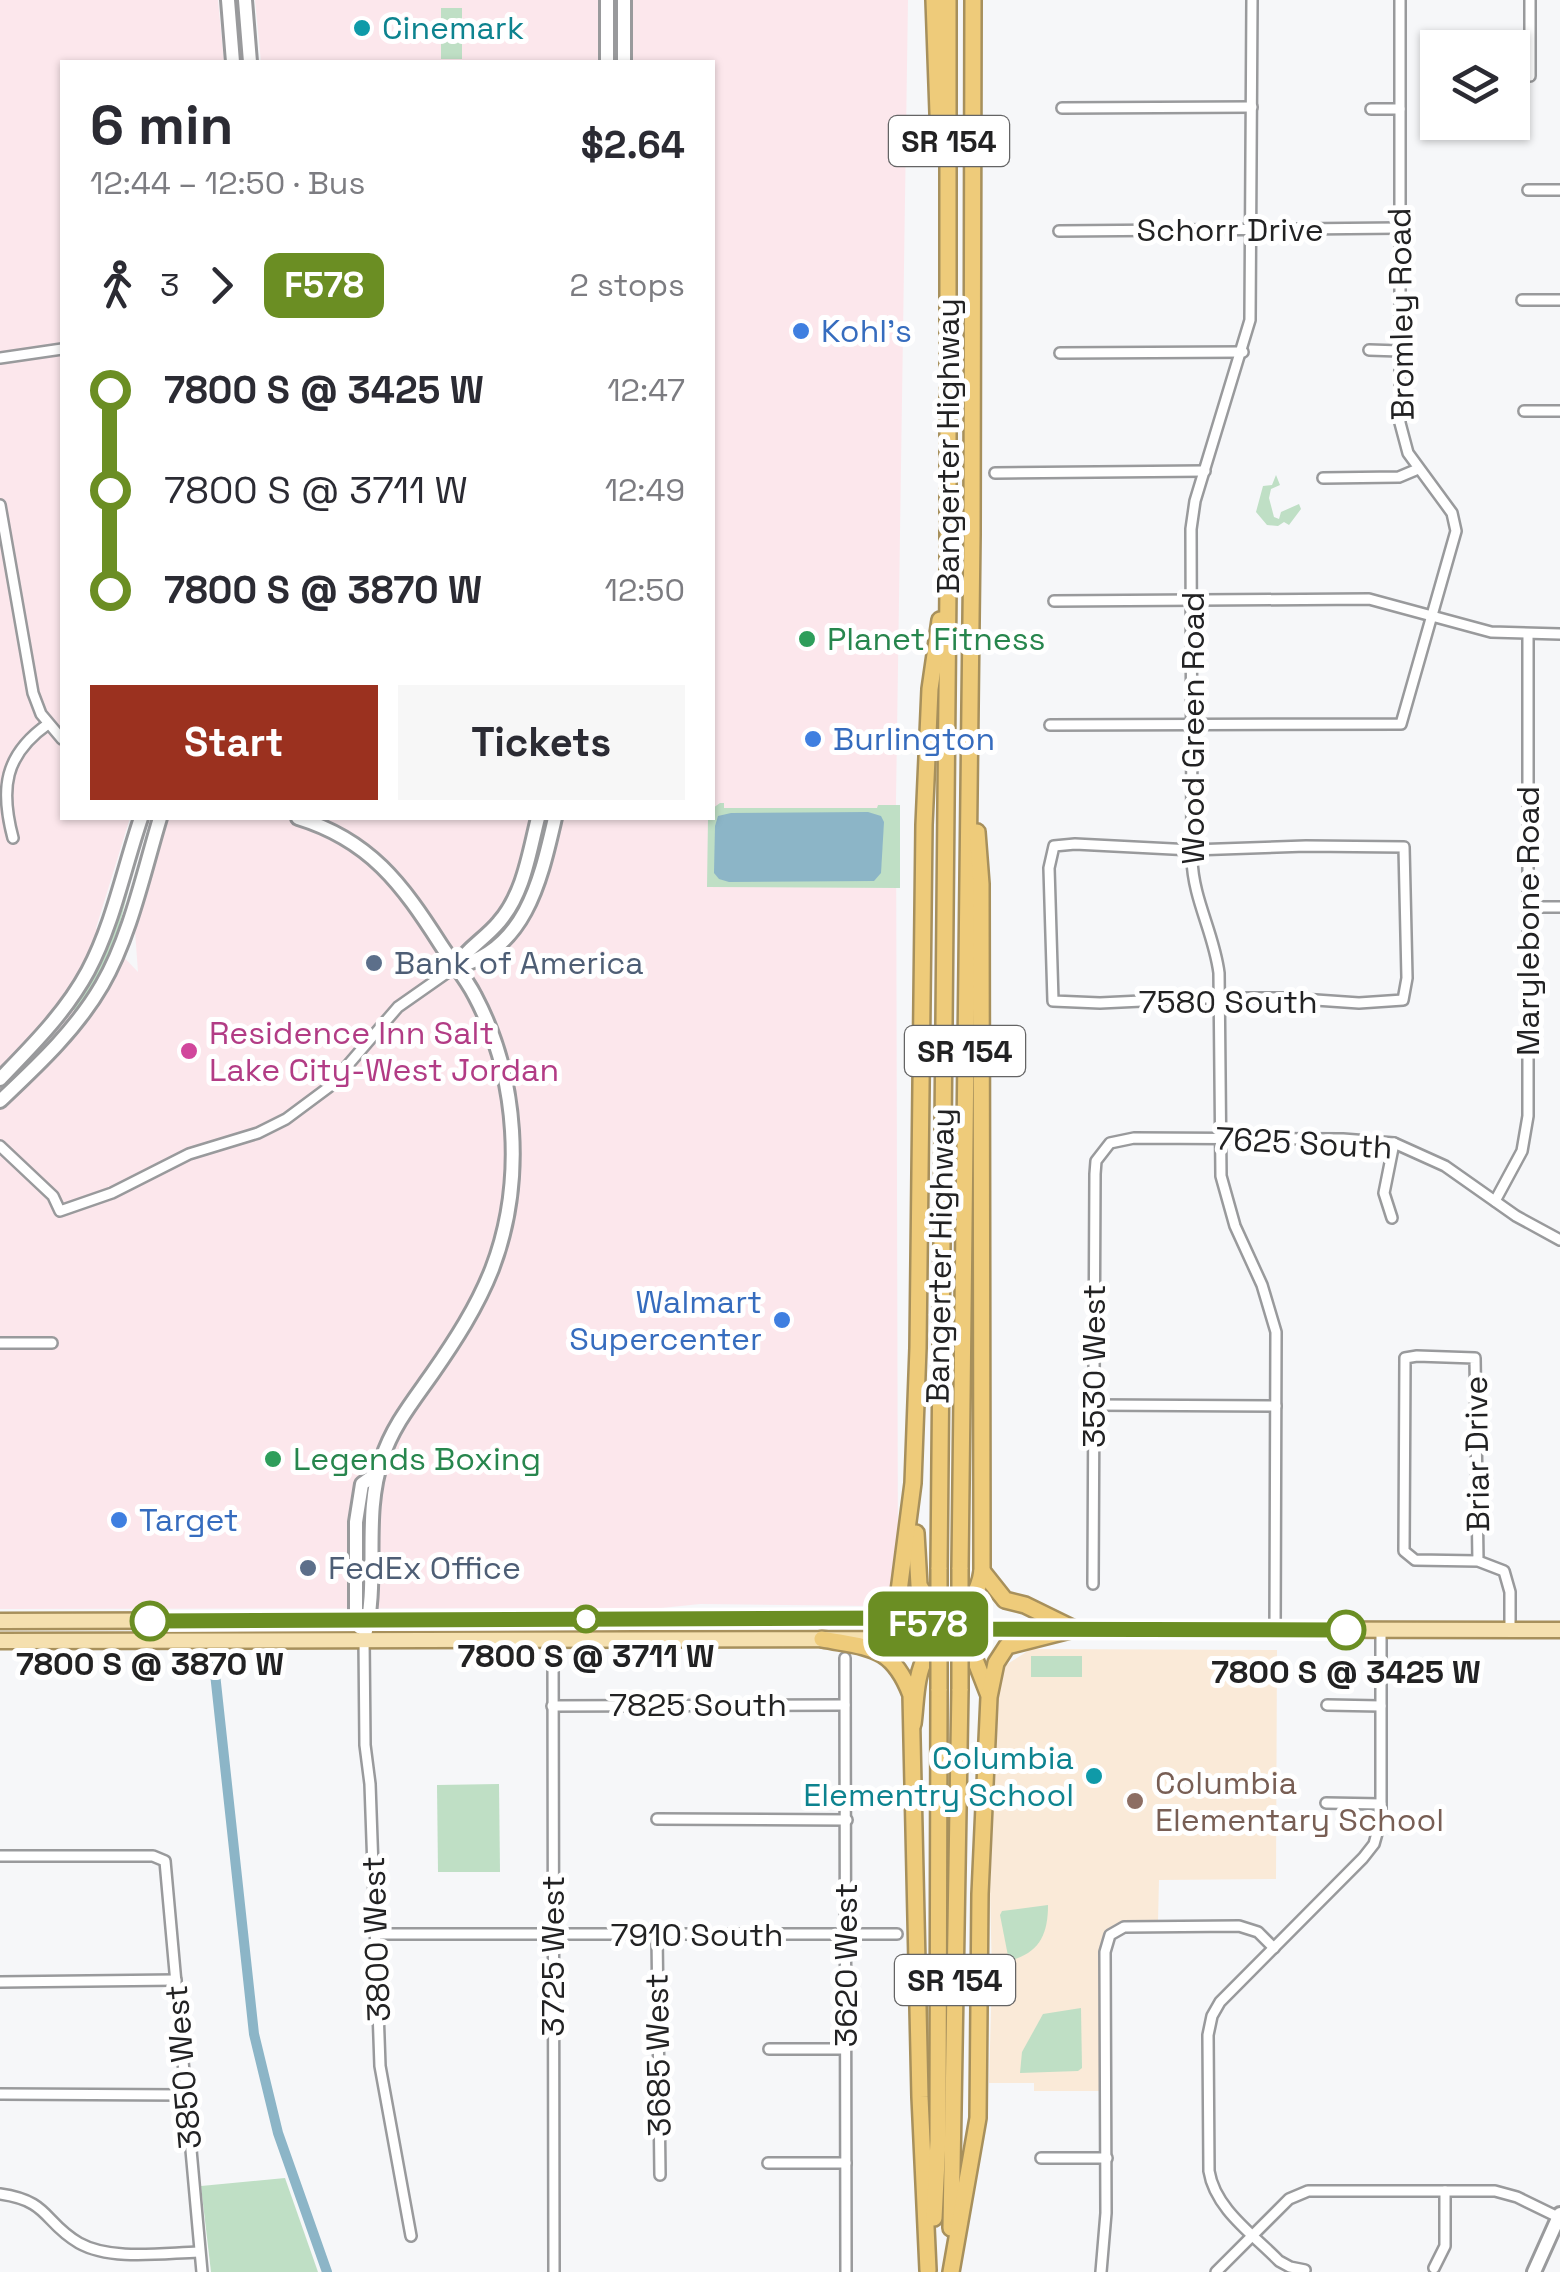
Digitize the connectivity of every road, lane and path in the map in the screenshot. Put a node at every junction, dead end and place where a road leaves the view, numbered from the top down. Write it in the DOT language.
graph roads {
  1 [pos="228,0"];
  2 [pos="245,0"];
  3 [pos="607,0"];
  4 [pos="624,0"];
  5 [pos="934,0"];
  6 [pos="948,0"];
  7 [pos="976,0"];
  8 [pos="1252,0"];
  9 [pos="1400,0"];
  10 [pos="1530,0"];
  11 [pos="1530,30"];
  12 [pos="233,60"];
  13 [pos="250,60"];
  14 [pos="607,60"];
  15 [pos="624,60"];
  16 [pos="1252,107"];
  17 [pos="1062,108"];
  18 [pos="1400,108"];
  19 [pos="1371,109"];
  20 [pos="1528,190"];
  21 [pos="1560,190"];
  22 [pos="1400,228"];
  23 [pos="1059,230"];
  24 [pos="1252,230"];
  25 [pos="949,282"];
  26 [pos="1522,300"];
  27 [pos="1560,300"];
  28 [pos="60,350"];
  29 [pos="1370,350"];
  30 [pos="1400,350"];
  31 [pos="1243,352"];
  32 [pos="1060,353"];
  33 [pos="0,358"];
  34 [pos="1560,410"];
  35 [pos="1524,411"];
  36 [pos="1418,470"];
  37 [pos="1204,472"];
  38 [pos="994,473"];
  39 [pos="1323,478"];
  40 [pos="0,505"];
  41 [pos="948,586"];
  42 [pos="1054,600"];
  43 [pos="1192,600"];
  44 [pos="1432,616"];
  45 [pos="1528,634"];
  46 [pos="1560,634"];
  47 [pos="48,724"];
  48 [pos="1193,724"];
  49 [pos="1050,725"];
  50 [pos="60,737"];
  51 [pos="969,738"];
  52 [pos="139,820"];
  53 [pos="159,820"];
  54 [pos="303,820"];
  55 [pos="537,820"];
  56 [pos="555,820"];
  57 [pos="13,838"];
  58 [pos="1192,850"];
  59 [pos="1560,906"];
  60 [pos="1528,907"];
  61 [pos="454,966"];
  62 [pos="1219,998"];
  63 [pos="0,1078"];
  64 [pos="0,1101"];
  65 [pos="1220,1139"];
  66 [pos="1394,1143"];
  67 [pos="0,1146"];
  68 [pos="1102,1150"];
  69 [pos="1495,1201"];
  70 [pos="1392,1218"];
  71 [pos="1560,1240"];
  72 [pos="0,1342"];
  73 [pos="52,1343"];
  74 [pos="1094,1405"];
  75 [pos="1276,1406"];
  76 [pos="913,1483"];
  77 [pos="1478,1560"];
  78 [pos="982,1571"];
  79 [pos="1093,1584"];
  80 [pos="876,1618"];
  81 [pos="363,1619"];
  82 [pos="208,1620"];
  83 [pos="0,1621"];
  84 [pos="948,1629"];
  85 [pos="1074,1629"];
  86 [pos="1381,1630"];
  87 [pos="1510,1630"];
  88 [pos="1560,1630"];
  89 [pos="1275,1631"];
  90 [pos="822,1638"];
  91 [pos="364,1639"];
  92 [pos="552,1639"];
  93 [pos="135,1640"];
  94 [pos="0,1641"];
  95 [pos="845,1658"];
  96 [pos="989,1697"];
  97 [pos="844,1705"];
  98 [pos="1327,1705"];
  99 [pos="552,1706"];
  100 [pos="1381,1706"];
  101 [pos="914,1724"];
  102 [pos="1326,1803"];
  103 [pos="1382,1804"];
  104 [pos="657,1819"];
  105 [pos="846,1820"];
  106 [pos="0,1856"];
  107 [pos="376,1934"];
  108 [pos="553,1934"];
  109 [pos="846,1934"];
  110 [pos="898,1934"];
  111 [pos="657,1936"];
  112 [pos="1274,1948"];
  113 [pos="176,1980"];
  114 [pos="0,1982"];
  115 [pos="769,2048"];
  116 [pos="845,2048"];
  117 [pos="0,2094"];
  118 [pos="185,2095"];
  119 [pos="1041,2158"];
  120 [pos="1106,2158"];
  121 [pos="768,2162"];
  122 [pos="846,2163"];
  123 [pos="660,2175"];
  124 [pos="1445,2191"];
  125 [pos="0,2194"];
  126 [pos="1560,2216"];
  127 [pos="1254,2235"];
  128 [pos="411,2236"];
  129 [pos="198,2252"];
  130 [pos="1434,2268"];
  131 [pos="1304,2270"];
  132 [pos="928,2271"];
  133 [pos="202,2272"];
  134 [pos="554,2272"];
  135 [pos="846,2272"];
  136 [pos="951,2272"];
  137 [pos="1102,2272"];
  138 [pos="1216,2272"];
  139 [pos="1534,2272"];
  1 -- 12 [label="street"];
  2 -- 13 [label="street"];
  3 -- 14 [label="street"];
  4 -- 15 [label="street"];
  5 -- 25 [label="highway"];
  6 -- 25 [label="highway, Bangerter Highway / SR 154"];
  7 -- 51 [label="highway, Bangerter Highway / SR 154"];
  8 -- 16 [label="street, Wood Green Road"];
  9 -- 18 [label="street, Bromley Road"];
  10 -- 11 [label="street"];
  16 -- 17 [label="street"];
  16 -- 24 [label="street, Wood Green Road"];
  18 -- 19 [label="street"];
  18 -- 22 [label="street, Bromley Road"];
  20 -- 21 [label="street"];
  22 -- 24 [label="street, Schorr Drive"];
  22 -- 30 [label="street, Bromley Road"];
  23 -- 24 [label="street, Schorr Drive"];
  24 -- 31 [label="street, Wood Green Road"];
  25 -- 41 [label="highway, Bangerter Highway / SR 154"];
  26 -- 27 [label="street"];
  28 -- 33 [label="street"];
  29 -- 30 [label="street"];
  30 -- 36 [label="street, Bromley Road"];
  31 -- 32 [label="street"];
  31 -- 37 [label="street, Wood Green Road"];
  34 -- 35 [label="street"];
  36 -- 39 [label="street"];
  36 -- 44 [label="street, Bromley Road"];
  37 -- 38 [label="street"];
  37 -- 43 [label="street, Wood Green Road"];
  40 -- 47 [label="street"];
  41 -- 76 [label="highway"];
  41 -- 132 [label="highway, Bangerter Highway / SR 154, bridge"];
  42 -- 43 [label="street"];
  43 -- 44 [label="street"];
  43 -- 48 [label="street, Wood Green Road"];
  44 -- 45 [label="street"];
  44 -- 48 [label="street, Bromley Road"];
  45 -- 46 [label="street"];
  45 -- 60 [label="street, Marylebone Road"];
  47 -- 50 [label="street"];
  47 -- 57 [label="street"];
  48 -- 49 [label="street"];
  48 -- 58 [label="street, Wood Green Road"];
  51 -- 78 [label="highway"];
  51 -- 136 [label="highway, Bangerter Highway / SR 154, bridge"];
  52 -- 63 [label="street"];
  53 -- 64 [label="street"];
  54 -- 61 [label="street"];
  55 -- 61 [label="street"];
  56 -- 61 [label="street"];
  58 -- 62 [label="street, Wood Green Road"];
  58 -- 62 [label="street, 7580 South"];
  58 -- 62 [label="street, 7580 South"];
  59 -- 60 [label="street"];
  60 -- 69 [label="street, Marylebone Road"];
  61 -- 67 [label="street"];
  61 -- 81 [label="street"];
  62 -- 65 [label="street, Wood Green Road"];
  65 -- 66 [label="street, 7625 South"];
  65 -- 68 [label="street, 7625 South"];
  65 -- 75 [label="street, Wood Green Road"];
  66 -- 69 [label="street, 7625 South"];
  66 -- 70 [label="street"];
  68 -- 74 [label="street, 3530 West"];
  69 -- 71 [label="street, 7625 South"];
  72 -- 73 [label="street"];
  74 -- 75 [label="street"];
  74 -- 79 [label="street, 3530 West"];
  75 -- 89 [label="street, Wood Green Road"];
  76 -- 80 [label="highway"];
  76 -- 84 [label="highway"];
  77 -- 77 [label="street, Briar Drive"];
  77 -- 87 [label="street"];
  78 -- 84 [label="highway"];
  78 -- 85 [label="highway"];
  80 -- 81 [label="main road"];
  80 -- 84 [label="main road"];
  81 -- 82 [label="main road"];
  81 -- 91 [label="street"];
  82 -- 83 [label="main road"];
  82 -- 93 [label="main road"];
  84 -- 85 [label="main road"];
  84 -- 90 [label="main road"];
  84 -- 96 [label="highway"];
  84 -- 101 [label="highway"];
  85 -- 89 [label="main road"];
  85 -- 96 [label="highway"];
  86 -- 87 [label="main road"];
  86 -- 89 [label="main road"];
  86 -- 100 [label="street"];
  87 -- 88 [label="main road"];
  90 -- 92 [label="main road"];
  90 -- 101 [label="highway"];
  91 -- 92 [label="main road"];
  91 -- 93 [label="main road"];
  91 -- 107 [label="street, 3800 West"];
  92 -- 99 [label="street, 3725 West"];
  93 -- 94 [label="main road"];
  95 -- 97 [label="street, 3620 West"];
  96 -- 136 [label="highway"];
  97 -- 99 [label="street, 7825 South"];
  97 -- 105 [label="street, 3620 West"];
  98 -- 100 [label="street"];
  99 -- 108 [label="street, 3725 West"];
  100 -- 103 [label="street"];
  101 -- 132 [label="highway"];
  102 -- 103 [label="street"];
  103 -- 112 [label="street"];
  104 -- 105 [label="street"];
  105 -- 109 [label="street, 3620 West"];
  106 -- 113 [label="street, 3850 West"];
  107 -- 108 [label="street, 7910 South"];
  107 -- 128 [label="street, 3800 West"];
  108 -- 111 [label="street, 7910 South"];
  108 -- 134 [label="street, 3725 West"];
  109 -- 110 [label="street, 7910 South"];
  109 -- 111 [label="street, 7910 South"];
  109 -- 116 [label="street, 3620 West"];
  111 -- 123 [label="street, 3685 West"];
  112 -- 120 [label="street"];
  112 -- 127 [label="street"];
  113 -- 114 [label="street"];
  113 -- 118 [label="street, 3850 West"];
  115 -- 116 [label="street"];
  116 -- 122 [label="street, 3620 West"];
  117 -- 118 [label="street"];
  118 -- 129 [label="street, 3850 West"];
  119 -- 120 [label="street"];
  120 -- 137 [label="street"];
  121 -- 122 [label="street"];
  122 -- 135 [label="street, 3620 West"];
  124 -- 126 [label="street"];
  124 -- 127 [label="street"];
  124 -- 130 [label="street"];
  125 -- 129 [label="street"];
  126 -- 139 [label="street"];
  127 -- 131 [label="street"];
  127 -- 138 [label="street"];
  129 -- 133 [label="street, 3850 West"];
}
